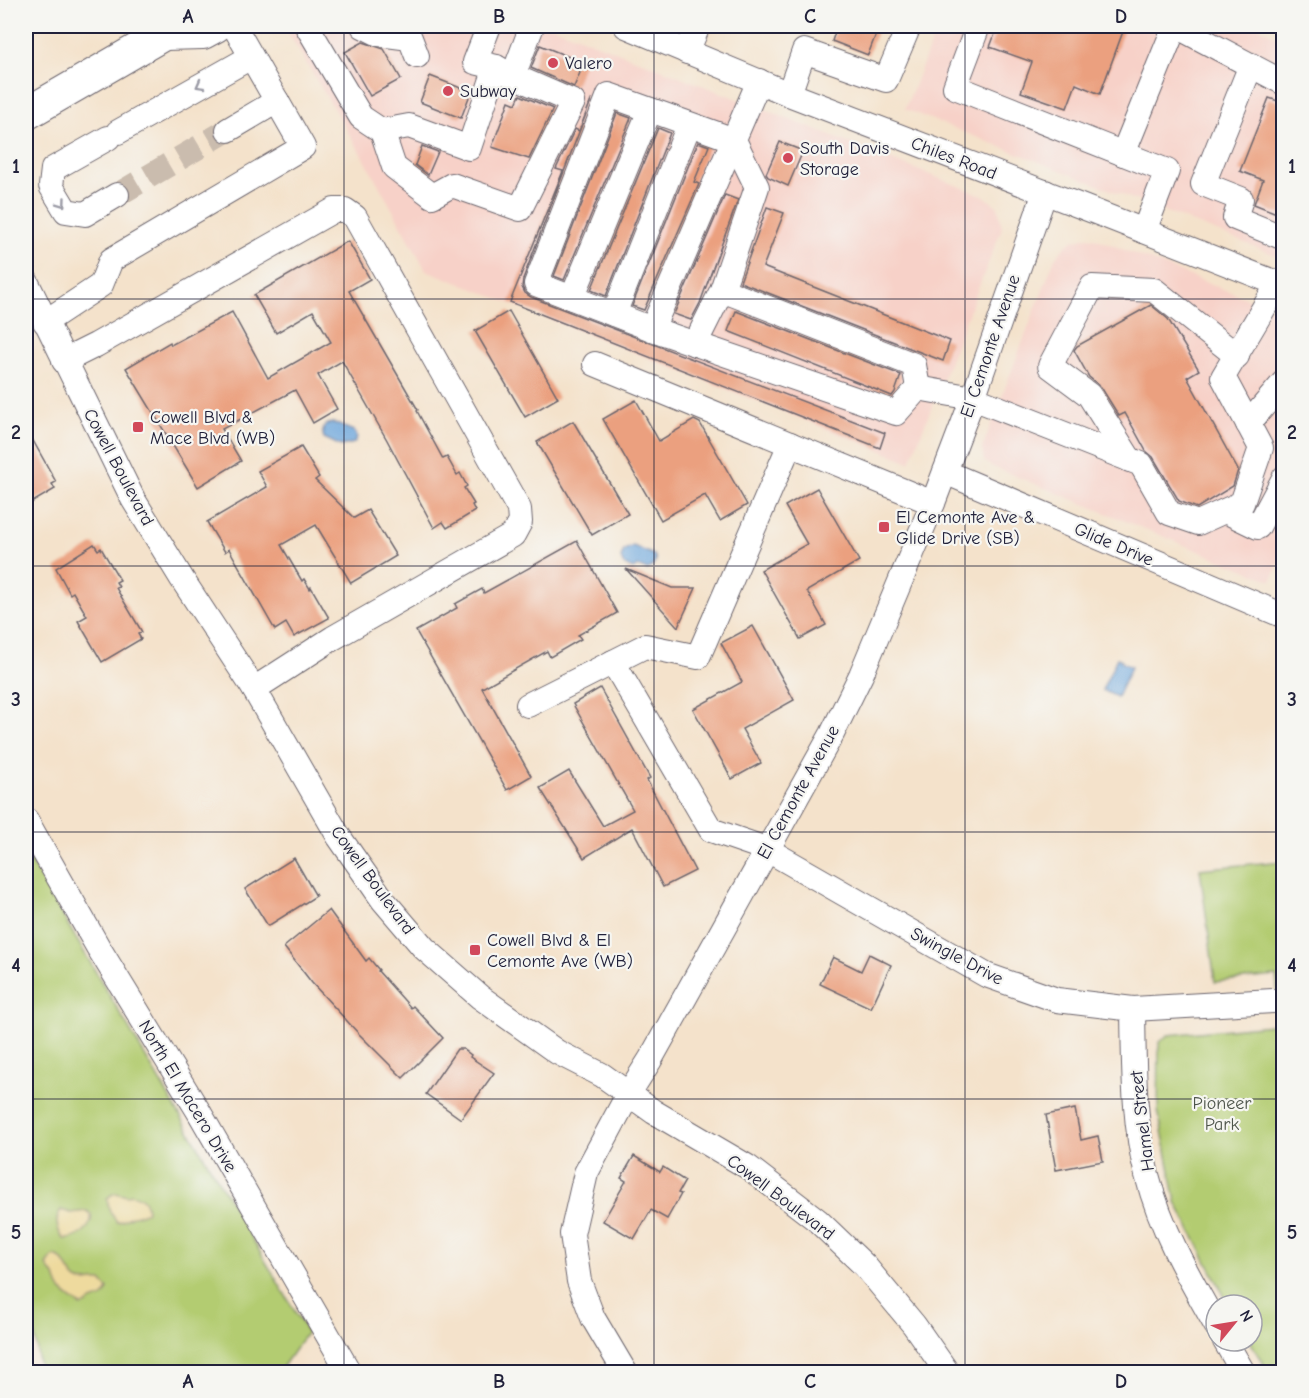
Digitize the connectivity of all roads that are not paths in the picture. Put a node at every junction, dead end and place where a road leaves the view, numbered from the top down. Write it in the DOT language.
graph roads {
  1 [pos="216,26"];
  2 [pos="234,26"];
  3 [pos="307,26"];
  4 [pos="363,26"];
  5 [pos="489,26"];
  6 [pos="532,26"];
  7 [pos="626,26"];
  8 [pos="698,26"];
  9 [pos="909,26"];
  10 [pos="978,26"];
  11 [pos="1175,26"];
  12 [pos="164,28"];
  13 [pos="415,40"];
  14 [pos="687,52"];
  15 [pos="251,57"];
  16 [pos="1251,66"];
  17 [pos="505,71"];
  18 [pos="759,81"];
  19 [pos="1284,83"];
  20 [pos="789,94"];
  21 [pos="277,101"];
  22 [pos="650,110"];
  23 [pos="26,114"];
  24 [pos="689,125"];
  25 [pos="228,130"];
  26 [pos="382,130"];
  27 [pos="734,140"];
  28 [pos="469,148"];
  29 [pos="1123,154"];
  30 [pos="1167,171"];
  31 [pos="1203,184"];
  32 [pos="452,185"];
  33 [pos="1044,192"];
  34 [pos="117,195"];
  35 [pos="1144,231"];
  36 [pos="1284,238"];
  37 [pos="26,281"];
  38 [pos="1281,285"];
  39 [pos="722,290"];
  40 [pos="572,298"];
  41 [pos="614,314"];
  42 [pos="45,322"];
  43 [pos="652,329"];
  44 [pos="695,344"];
  45 [pos="1237,356"];
  46 [pos="64,361"];
  47 [pos="595,364"];
  48 [pos="1284,382"];
  49 [pos="918,388"];
  50 [pos="973,398"];
  51 [pos="1248,424"];
  52 [pos="790,444"];
  53 [pos="1130,460"];
  54 [pos="945,472"];
  55 [pos="1284,478"];
  56 [pos="933,503"];
  57 [pos="1225,511"];
  58 [pos="1284,616"];
  59 [pos="613,662"];
  60 [pos="254,688"];
  61 [pos="528,705"];
  62 [pos="26,820"];
  63 [pos="766,849"];
  64 [pos="1273,1001"];
  65 [pos="1133,1010"];
  66 [pos="629,1093"];
  67 [pos="1204,1304"];
  68 [pos="1232,1353"];
  69 [pos="349,1372"];
  70 [pos="625,1372"];
  71 [pos="947,1372"];
  72 [pos="1243,1372"];
  1 -- 12 [label="main road"];
  2 -- 15 [label="street"];
  3 -- 26 [label="street"];
  4 -- 13 [label="street"];
  5 -- 17 [label="street"];
  6 -- 17 [label="street"];
  7 -- 14 [label="street, Chiles Road"];
  8 -- 14 [label="street"];
  9 -- 20 [label="street"];
  10 -- 29 [label="street"];
  11 -- 16 [label="street"];
  11 -- 29 [label="street"];
  12 -- 23 [label="main road"];
  14 -- 18 [label="street, Chiles Road"];
  15 -- 21 [label="street"];
  15 -- 34 [label="street, one-way"];
  16 -- 19 [label="street"];
  16 -- 31 [label="street"];
  17 -- 28 [label="street"];
  17 -- 32 [label="street"];
  18 -- 20 [label="street, Chiles Road"];
  18 -- 27 [label="street"];
  20 -- 33 [label="street, Chiles Road"];
  21 -- 25 [label="street"];
  21 -- 42 [label="street"];
  22 -- 24 [label="street"];
  22 -- 40 [label="street"];
  22 -- 40 [label="street"];
  24 -- 27 [label="street"];
  24 -- 41 [label="street"];
  26 -- 28 [label="street"];
  26 -- 32 [label="street"];
  27 -- 39 [label="street"];
  27 -- 43 [label="street"];
  28 -- 32 [label="street"];
  29 -- 30 [label="street"];
  30 -- 31 [label="street"];
  30 -- 35 [label="street"];
  31 -- 36 [label="street"];
  33 -- 35 [label="street, Chiles Road"];
  33 -- 50 [label="street, El Cemonte Avenue"];
  35 -- 38 [label="street, Chiles Road"];
  37 -- 42 [label="street, Cowell Boulevard"];
  38 -- 45 [label="street"];
  39 -- 44 [label="street"];
  39 -- 49 [label="street"];
  40 -- 41 [label="street"];
  41 -- 43 [label="street"];
  42 -- 46 [label="street, Cowell Boulevard"];
  43 -- 44 [label="street"];
  44 -- 49 [label="street"];
  45 -- 51 [label="street"];
  45 -- 53 [label="street"];
  46 -- 60 [label="street, Cowell Boulevard"];
  46 -- 60 [label="street"];
  47 -- 52 [label="street"];
  48 -- 51 [label="street"];
  49 -- 50 [label="street"];
  50 -- 53 [label="street"];
  50 -- 54 [label="street, El Cemonte Avenue"];
  51 -- 57 [label="street"];
  52 -- 56 [label="street"];
  52 -- 59 [label="street"];
  53 -- 57 [label="street"];
  54 -- 56 [label="street, El Cemonte Avenue"];
  54 -- 58 [label="street, Glide Drive"];
  55 -- 57 [label="street"];
  56 -- 63 [label="street, El Cemonte Avenue"];
  59 -- 61 [label="street"];
  59 -- 63 [label="street, Swingle Drive"];
  60 -- 66 [label="street, Cowell Boulevard"];
  62 -- 69 [label="street, North El Macero Drive"];
  63 -- 65 [label="street, Swingle Drive"];
  63 -- 66 [label="street, El Cemonte Avenue"];
  64 -- 65 [label="street, Swingle Drive"];
  65 -- 67 [label="street, Hamel Street"];
  66 -- 70 [label="street, El Cemonte Avenue"];
  66 -- 71 [label="street, Cowell Boulevard"];
  68 -- 72 [label="street"];
}
